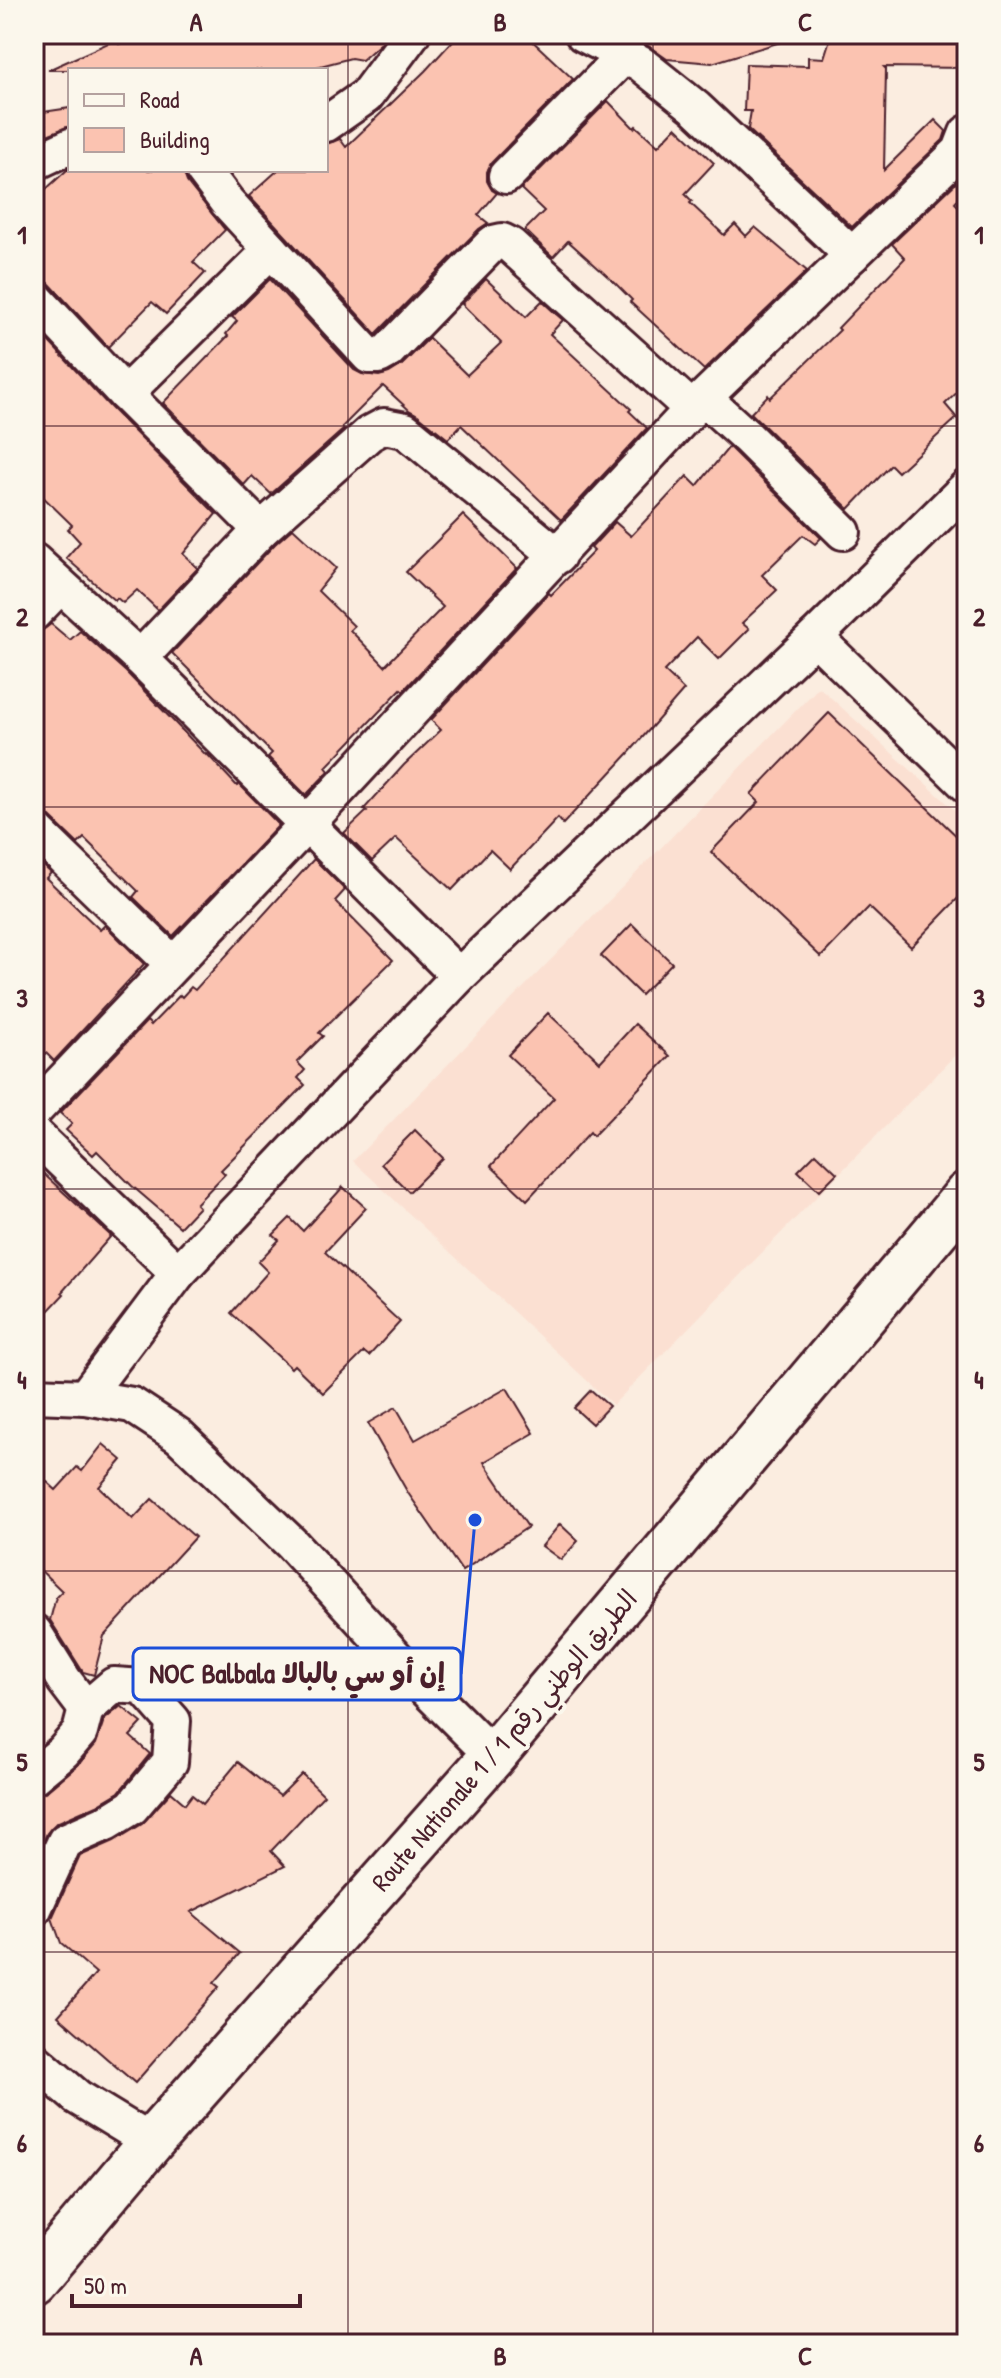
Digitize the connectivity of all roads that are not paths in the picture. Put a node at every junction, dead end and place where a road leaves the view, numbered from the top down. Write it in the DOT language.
graph roads {
  1 [pos="412,34"];
  2 [pos="583,34"];
  3 [pos="625,55"];
  4 [pos="328,123"];
  5 [pos="68,147"];
  6 [pos="965,147"];
  7 [pos="34,163"];
  8 [pos="204,172"];
  9 [pos="506,176"];
  10 [pos="271,250"];
  11 [pos="852,255"];
  12 [pos="34,297"];
  13 [pos="125,394"];
  14 [pos="698,404"];
  15 [pos="967,487"];
  16 [pos="261,530"];
  17 [pos="843,532"];
  18 [pos="558,556"];
  19 [pos="34,561"];
  20 [pos="60,586"];
  21 [pos="34,613"];
  22 [pos="815,637"];
  23 [pos="140,658"];
  24 [pos="967,785"];
  25 [pos="306,825"];
  26 [pos="34,829"];
  27 [pos="173,964"];
  28 [pos="459,976"];
  29 [pos="34,1111"];
  30 [pos="34,1134"];
  31 [pos="967,1194"];
  32 [pos="178,1273"];
  33 [pos="34,1395"];
  34 [pos="85,1397"];
  35 [pos="34,1632"];
  36 [pos="86,1709"];
  37 [pos="493,1756"];
  38 [pos="34,1776"];
  39 [pos="34,1909"];
  40 [pos="34,2060"];
  41 [pos="151,2142"];
  42 [pos="34,2281"];
  1 -- 4 [label="street"];
  2 -- 3 [label="street"];
  3 -- 9 [label="street"];
  3 -- 11 [label="street"];
  5 -- 7 [label="street"];
  6 -- 11 [label="street"];
  8 -- 10 [label="street"];
  10 -- 13 [label="street"];
  10 -- 14 [label="street"];
  11 -- 14 [label="street"];
  12 -- 13 [label="street"];
  13 -- 16 [label="street"];
  14 -- 17 [label="street"];
  14 -- 18 [label="street"];
  15 -- 22 [label="street"];
  16 -- 18 [label="street"];
  16 -- 23 [label="street"];
  18 -- 25 [label="street"];
  19 -- 20 [label="street"];
  20 -- 21 [label="street"];
  20 -- 23 [label="street"];
  22 -- 24 [label="street"];
  22 -- 28 [label="street"];
  23 -- 25 [label="street"];
  25 -- 27 [label="street"];
  25 -- 28 [label="street"];
  26 -- 27 [label="street"];
  27 -- 29 [label="street"];
  28 -- 32 [label="street"];
  30 -- 32 [label="street"];
  31 -- 37 [label="main road, Route Nationale 1 / الطريق الوطني رقم 1"];
  32 -- 34 [label="street"];
  33 -- 34 [label="street"];
  34 -- 37 [label="street"];
  35 -- 36 [label="street"];
  36 -- 38 [label="street"];
  36 -- 39 [label="street"];
  37 -- 41 [label="main road, Route Nationale 1 / الطريق الوطني رقم 1"];
  40 -- 41 [label="street"];
  41 -- 42 [label="main road, Route Nationale 1 / الطريق الوطني رقم 1"];
}
